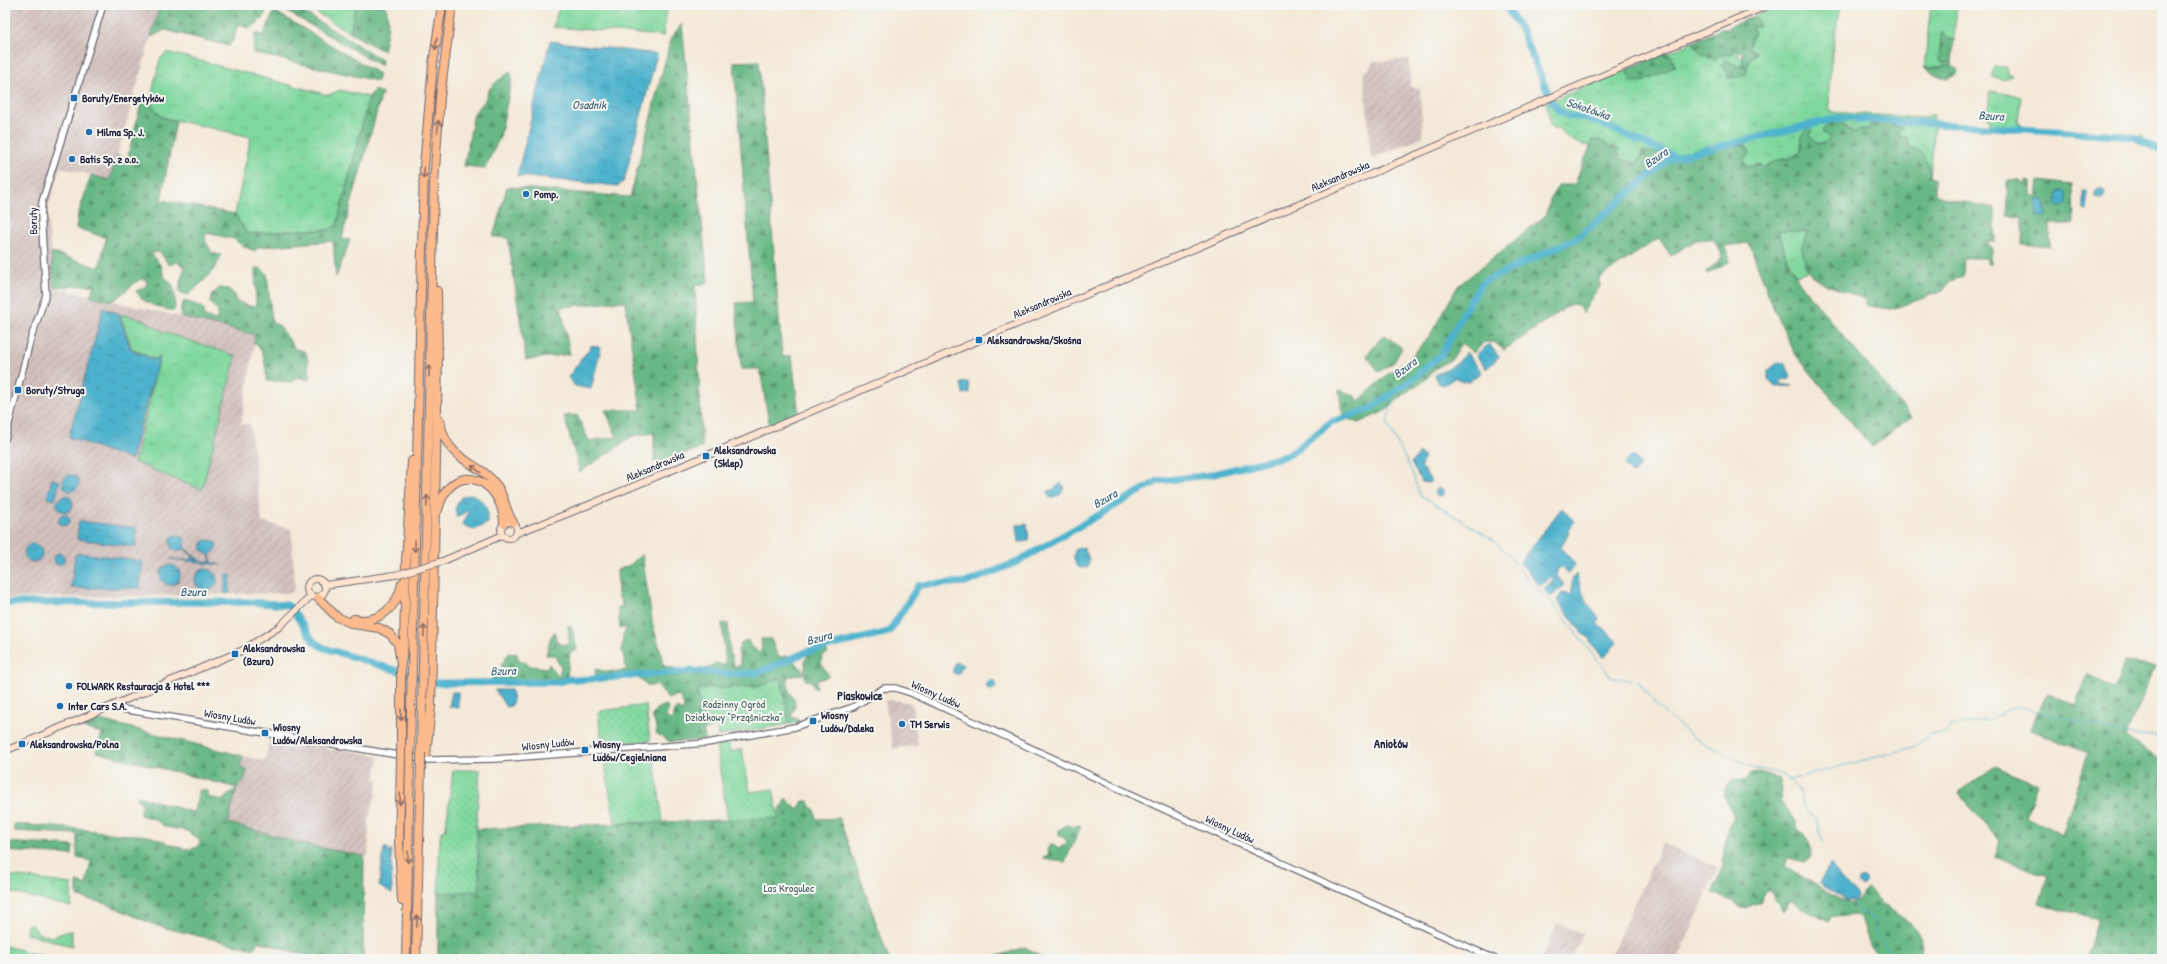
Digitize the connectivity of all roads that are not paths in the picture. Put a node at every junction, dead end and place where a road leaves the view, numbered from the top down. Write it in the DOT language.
graph roads {
  1 [pos="104,5"];
  2 [pos="442,5"];
  3 [pos="452,5"];
  4 [pos="1769,5"];
  5 [pos="433,220"];
  6 [pos="438,357"];
  7 [pos="418,395"];
  8 [pos="5,439"];
  9 [pos="436,517"];
  10 [pos="545,522"];
  11 [pos="515,524"];
  12 [pos="502,530"];
  13 [pos="517,533"];
  14 [pos="406,561"];
  15 [pos="325,585"];
  16 [pos="318,596"];
  17 [pos="401,664"];
  18 [pos="117,704"];
  19 [pos="5,751"];
  20 [pos="424,754"];
  21 [pos="406,946"];
  22 [pos="406,959"];
  23 [pos="416,959"];
  24 [pos="1495,959"];
  1 -- 8 [label="street, Boruty"];
  2 -- 7 [label="highway, one-way"];
  5 -- 3 [label="highway, one-way"];
  4 -- 10 [label="main road, Aleksandrowska"];
  5 -- 6 [label="highway"];
  20 -- 5 [label="highway, one-way"];
  6 -- 9 [label="highway"];
  11 -- 6 [label="highway, one-way"];
  7 -- 14 [label="highway"];
  7 -- 21 [label="highway, one-way, bridge"];
  9 -- 12 [label="highway"];
  9 -- 20 [label="highway"];
  10 -- 11 [label="main road, Aleksandrowska"];
  10 -- 13 [label="main road, Aleksandrowska"];
  11 -- 12 [label="main road, Aleksandrowska"];
  11 -- 13 [label="main road"];
  12 -- 13 [label="main road, Aleksandrowska"];
  12 -- 15 [label="main road, bridge"];
  14 -- 16 [label="highway"];
  14 -- 17 [label="highway"];
  15 -- 16 [label="main road"];
  15 -- 16 [label="main road"];
  16 -- 17 [label="highway"];
  16 -- 18 [label="main road"];
  17 -- 21 [label="highway, one-way, bridge"];
  18 -- 19 [label="main road"];
  18 -- 24 [label="street, Wiosny Ludów"];
  23 -- 20 [label="highway, one-way, bridge"];
  21 -- 22 [label="highway"];
}
